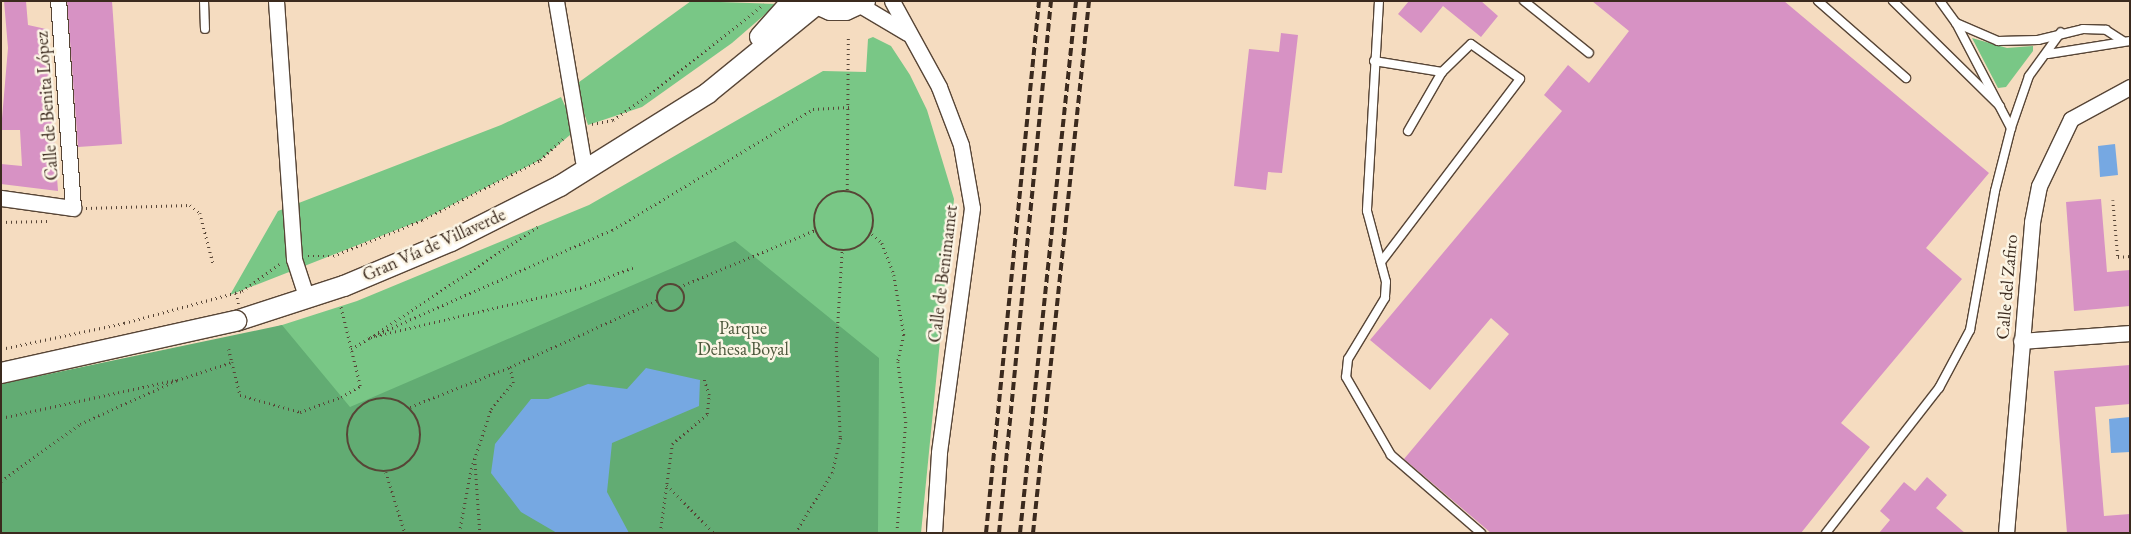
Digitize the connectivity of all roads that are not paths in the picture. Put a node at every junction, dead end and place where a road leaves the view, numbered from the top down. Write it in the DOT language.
graph roads {
  1 [pos="58,1"];
  2 [pos="204,1"];
  3 [pos="276,1"];
  4 [pos="556,1"];
  5 [pos="792,1"];
  6 [pos="892,1"];
  7 [pos="1379,1"];
  8 [pos="1524,1"];
  9 [pos="1818,1"];
  10 [pos="1893,1"];
  11 [pos="1940,1"];
  12 [pos="813,3"];
  13 [pos="863,3"];
  14 [pos="1956,23"];
  15 [pos="205,29"];
  16 [pos="2061,32"];
  17 [pos="907,33"];
  18 [pos="2126,41"];
  19 [pos="1589,53"];
  20 [pos="2048,54"];
  21 [pos="1374,61"];
  22 [pos="1442,72"];
  23 [pos="1906,78"];
  24 [pos="2130,87"];
  25 [pos="2000,106"];
  26 [pos="2011,128"];
  27 [pos="1408,131"];
  28 [pos="582,161"];
  29 [pos="1,198"];
  30 [pos="1381,262"];
  31 [pos="304,290"];
  32 [pos="235,316"];
  33 [pos="2130,333"];
  34 [pos="2020,342"];
  35 [pos="1,364"];
  36 [pos="1,373"];
  37 [pos="934,533"];
  38 [pos="1481,533"];
  39 [pos="1826,533"];
  40 [pos="2006,533"];
  1 -- 29 [label="street, Calle de Benita López"];
  2 -- 15 [label="lane"];
  3 -- 31 [label="street"];
  4 -- 28 [label="street"];
  5 -- 28 [label="street, Gran Vía de Villaverde"];
  6 -- 17 [label="street, Calle de Benimamet"];
  7 -- 21 [label="lane"];
  8 -- 19 [label="lane"];
  9 -- 23 [label="lane"];
  10 -- 25 [label="lane"];
  11 -- 14 [label="lane"];
  12 -- 13 [label="street"];
  12 -- 32 [label="street, Gran Vía de Villaverde"];
  13 -- 17 [label="street, Calle de Benimamet"];
  14 -- 16 [label="lane"];
  14 -- 25 [label="lane"];
  16 -- 18 [label="lane"];
  16 -- 20 [label="lane"];
  17 -- 37 [label="street, Calle de Benimamet"];
  18 -- 20 [label="lane"];
  20 -- 26 [label="lane"];
  21 -- 22 [label="lane"];
  21 -- 30 [label="lane"];
  22 -- 27 [label="lane"];
  22 -- 30 [label="lane"];
  24 -- 34 [label="street, Calle del Zafiro"];
  25 -- 26 [label="lane"];
  26 -- 39 [label="lane"];
  28 -- 31 [label="street, Gran Vía de Villaverde"];
  30 -- 38 [label="lane"];
  31 -- 32 [label="street, Gran Vía de Villaverde"];
  32 -- 35 [label="street, Gran Vía de Villaverde"];
  32 -- 36 [label="street, Gran Vía de Villaverde, bridge"];
  33 -- 34 [label="street"];
  34 -- 40 [label="street, Calle del Zafiro"];
}
